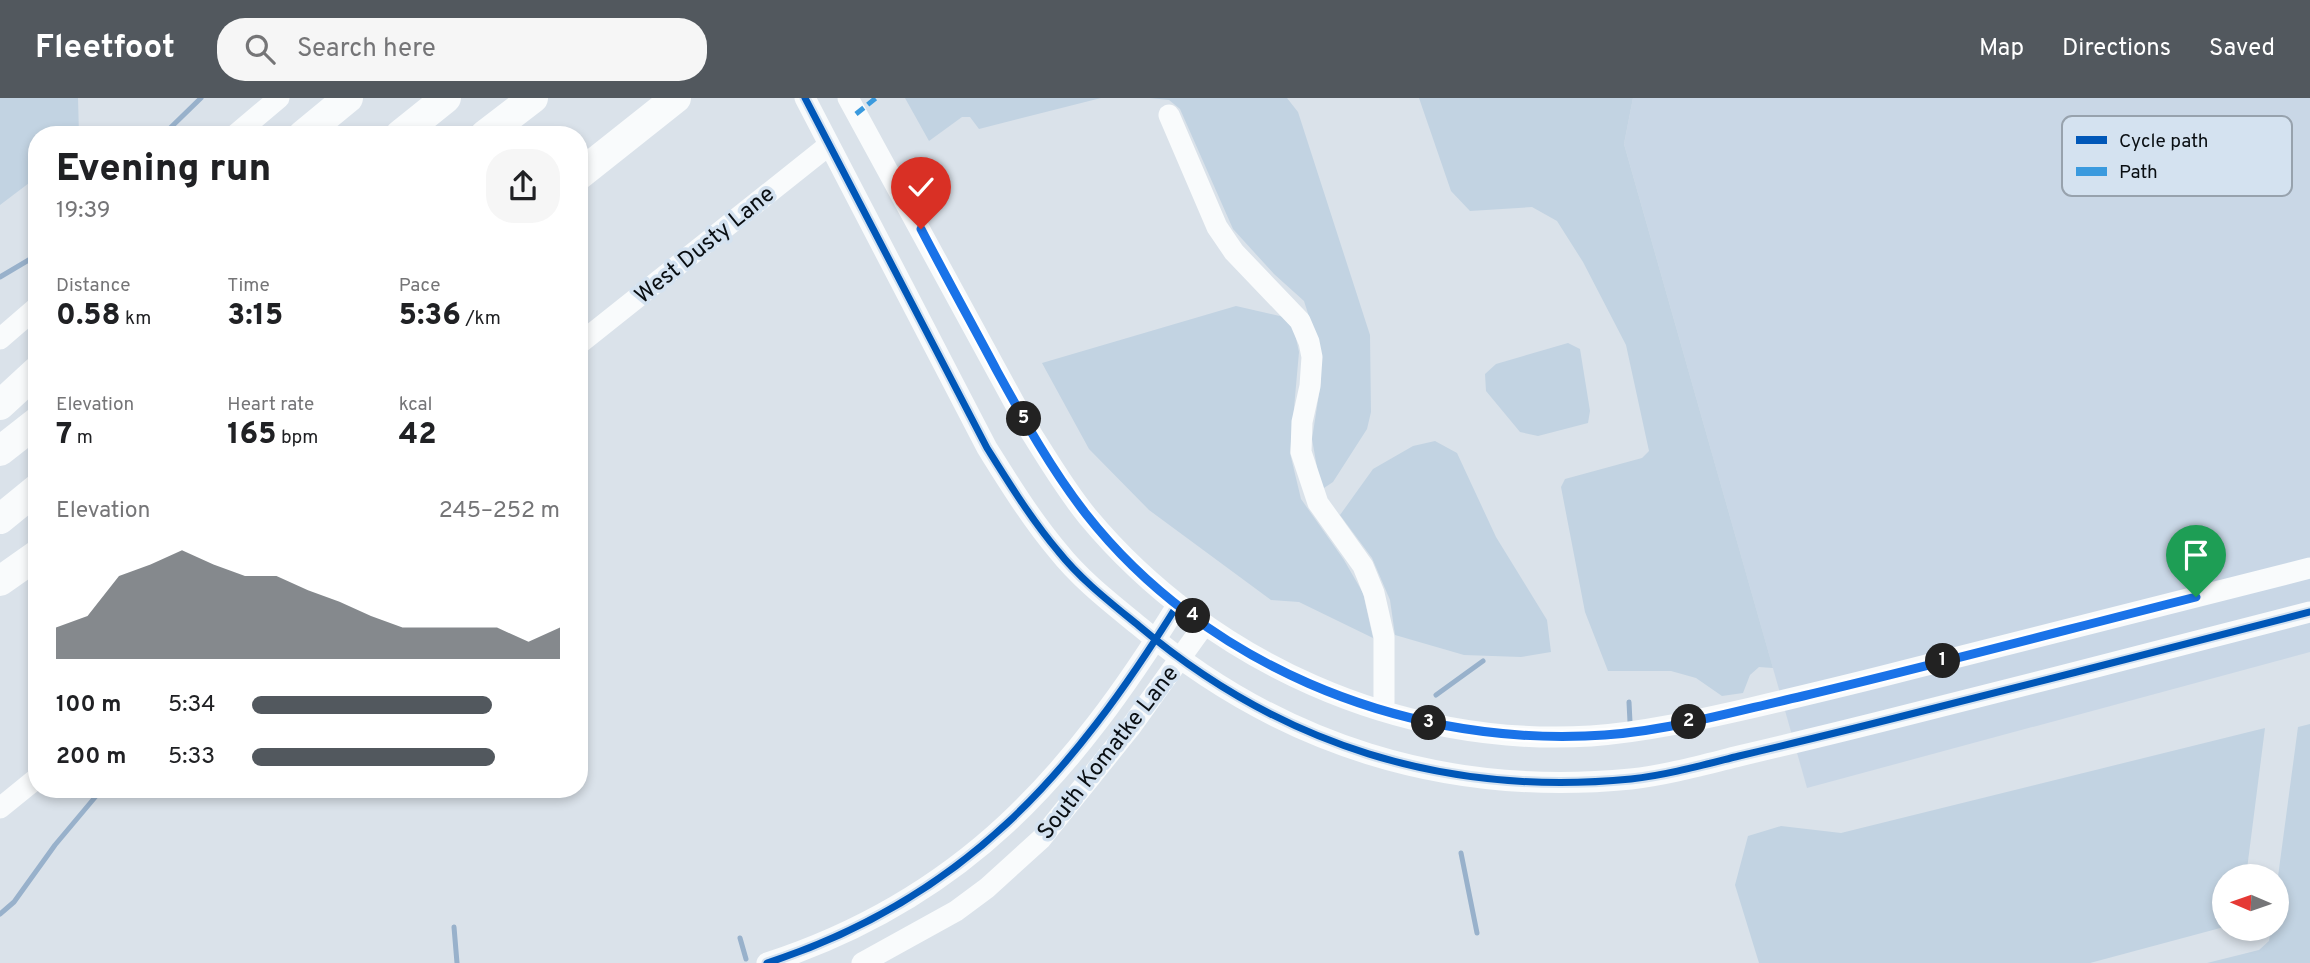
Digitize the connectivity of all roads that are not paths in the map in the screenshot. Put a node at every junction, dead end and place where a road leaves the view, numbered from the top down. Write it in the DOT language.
graph roads {
  1 [pos="279,98"];
  2 [pos="348,98"];
  3 [pos="446,98"];
  4 [pos="533,98"];
  5 [pos="676,98"];
  6 [pos="805,98"];
  7 [pos="848,98"];
  8 [pos="1169,115"];
  9 [pos="246,126"];
  10 [pos="314,126"];
  11 [pos="411,126"];
  12 [pos="497,126"];
  13 [pos="829,145"];
  14 [pos="588,167"];
  15 [pos="28,315"];
  16 [pos="588,337"];
  17 [pos="0,339"];
  18 [pos="28,379"];
  19 [pos="0,405"];
  20 [pos="28,429"];
  21 [pos="0,451"];
  22 [pos="28,497"];
  23 [pos="0,520"];
  24 [pos="28,561"];
  25 [pos="2310,568"];
  26 [pos="0,581"];
  27 [pos="1178,604"];
  28 [pos="2310,612"];
  29 [pos="1203,625"];
  30 [pos="1155,640"];
  31 [pos="1179,659"];
  32 [pos="1384,711"];
  33 [pos="28,785"];
  34 [pos="0,808"];
  35 [pos="767,963"];
  36 [pos="862,963"];
  1 -- 9 [label="street"];
  2 -- 10 [label="highway"];
  3 -- 11 [label="highway"];
  4 -- 12 [label="highway"];
  5 -- 14 [label="highway"];
  6 -- 13 [label="street"];
  7 -- 27 [label="street"];
  8 -- 32 [label="street"];
  13 -- 16 [label="street, West Dusty Lane"];
  13 -- 30 [label="street"];
  15 -- 17 [label="street"];
  18 -- 19 [label="highway"];
  20 -- 21 [label="highway"];
  22 -- 23 [label="highway"];
  24 -- 26 [label="highway"];
  25 -- 32 [label="street"];
  27 -- 29 [label="street"];
  27 -- 30 [label="street, South Komatke Lane"];
  28 -- 31 [label="street, South Komatke Lane"];
  29 -- 31 [label="street"];
  29 -- 32 [label="street"];
  30 -- 31 [label="street"];
  30 -- 35 [label="street, South Komatke Lane"];
  31 -- 36 [label="street, South Komatke Lane"];
  33 -- 34 [label="street"];
}
